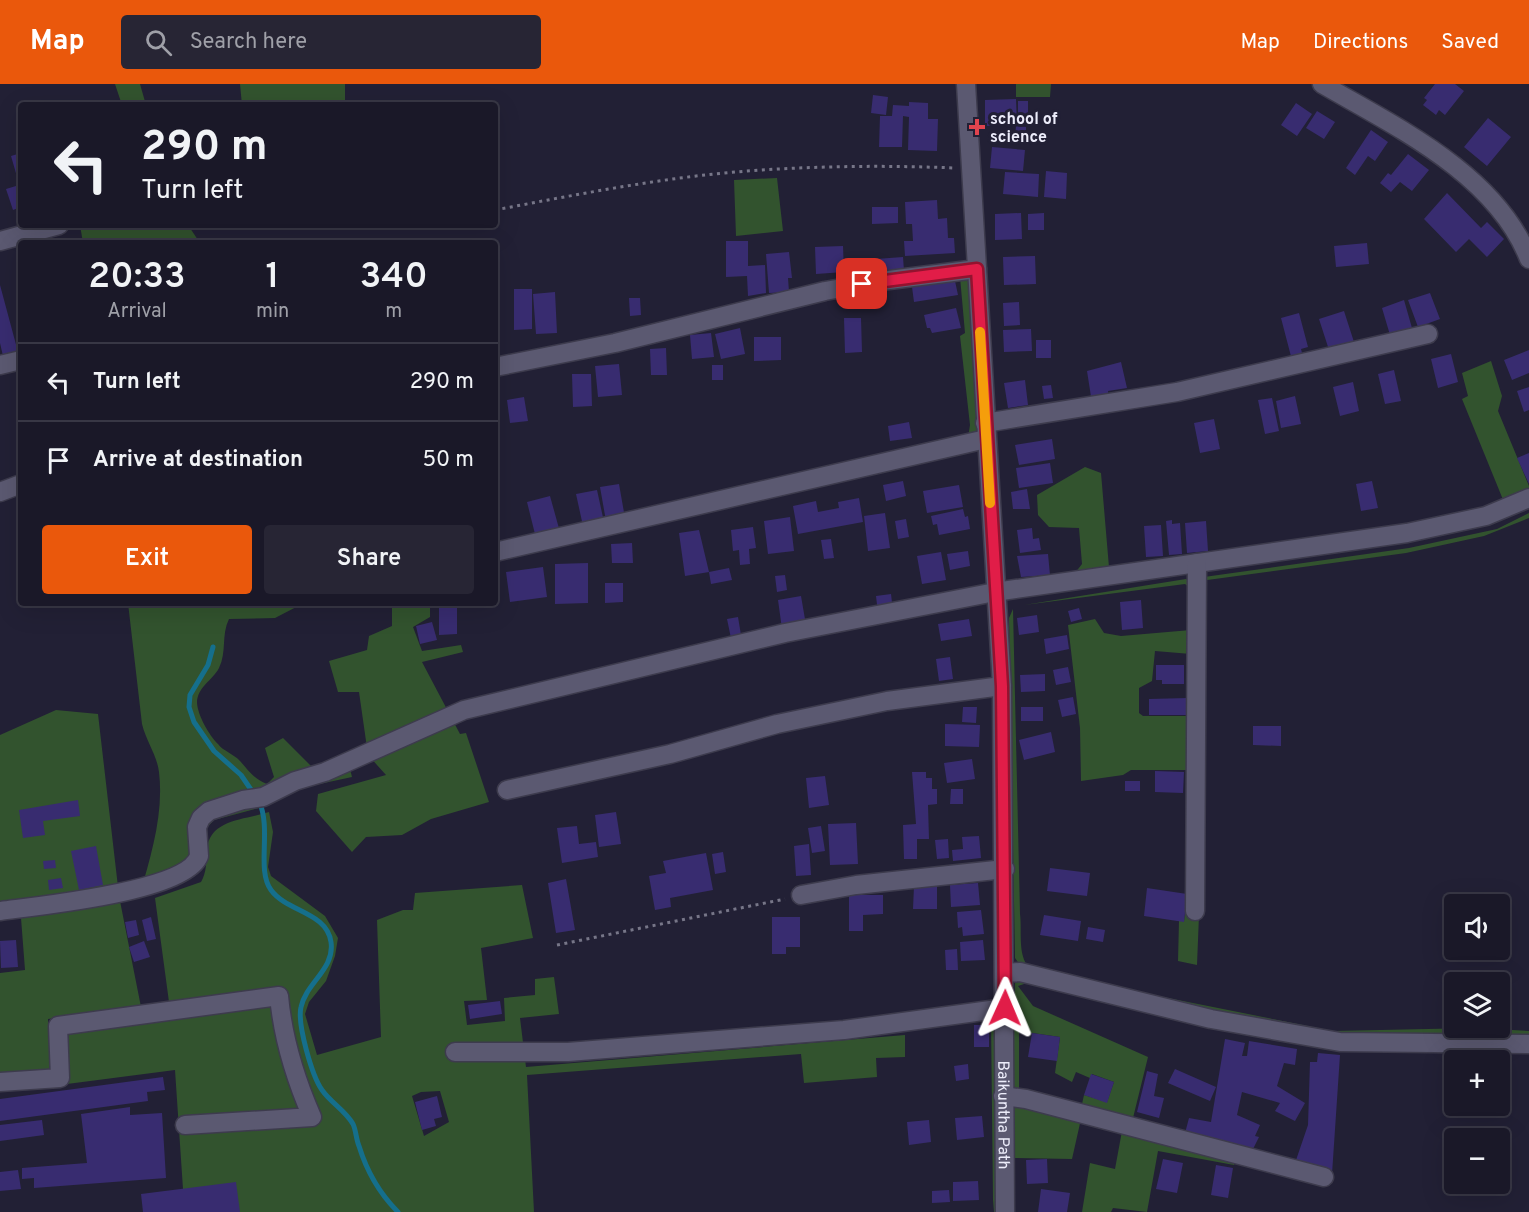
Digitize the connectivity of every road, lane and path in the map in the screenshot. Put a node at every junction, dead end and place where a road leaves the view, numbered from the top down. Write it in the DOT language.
graph roads {
  1 [pos="966,84"];
  2 [pos="1322,84"];
  3 [pos="970,168"];
  4 [pos="498,209"];
  5 [pos="48,228"];
  6 [pos="0,241"];
  7 [pos="1529,259"];
  8 [pos="977,269"];
  9 [pos="1428,334"];
  10 [pos="18,361"];
  11 [pos="0,365"];
  12 [pos="498,367"];
  13 [pos="985,431"];
  14 [pos="18,485"];
  15 [pos="0,492"];
  16 [pos="1529,498"];
  17 [pos="498,551"];
  18 [pos="1197,563"];
  19 [pos="995,592"];
  20 [pos="1002,686"];
  21 [pos="507,790"];
  22 [pos="1005,869"];
  23 [pos="801,895"];
  24 [pos="0,911"];
  25 [pos="1195,911"];
  26 [pos="557,945"];
  27 [pos="1005,973"];
  28 [pos="1005,1008"];
  29 [pos="1529,1044"];
  30 [pos="455,1052"];
  31 [pos="0,1082"];
  32 [pos="1003,1096"];
  33 [pos="185,1125"];
  34 [pos="1324,1177"];
  35 [pos="1005,1212"];
  1 -- 3 [label="street, Baikuntha Path"];
  2 -- 7 [label="street"];
  3 -- 4 [label="path"];
  3 -- 8 [label="street, Baikuntha Path"];
  5 -- 6 [label="street"];
  8 -- 12 [label="street"];
  8 -- 13 [label="street, Baikuntha Path"];
  9 -- 13 [label="street"];
  10 -- 11 [label="street"];
  13 -- 17 [label="street"];
  13 -- 19 [label="street, Baikuntha Path"];
  14 -- 15 [label="street"];
  16 -- 18 [label="street"];
  18 -- 19 [label="street"];
  18 -- 25 [label="street"];
  19 -- 20 [label="street, Baikuntha Path"];
  19 -- 24 [label="street"];
  20 -- 21 [label="street"];
  20 -- 22 [label="street, Baikuntha Path"];
  22 -- 23 [label="street"];
  22 -- 27 [label="street, Baikuntha Path"];
  23 -- 26 [label="path"];
  27 -- 28 [label="street, Baikuntha Path"];
  27 -- 29 [label="street"];
  28 -- 30 [label="street"];
  28 -- 32 [label="street, Baikuntha Path"];
  31 -- 33 [label="street"];
  32 -- 34 [label="street"];
  32 -- 35 [label="street, Baikuntha Path"];
}
